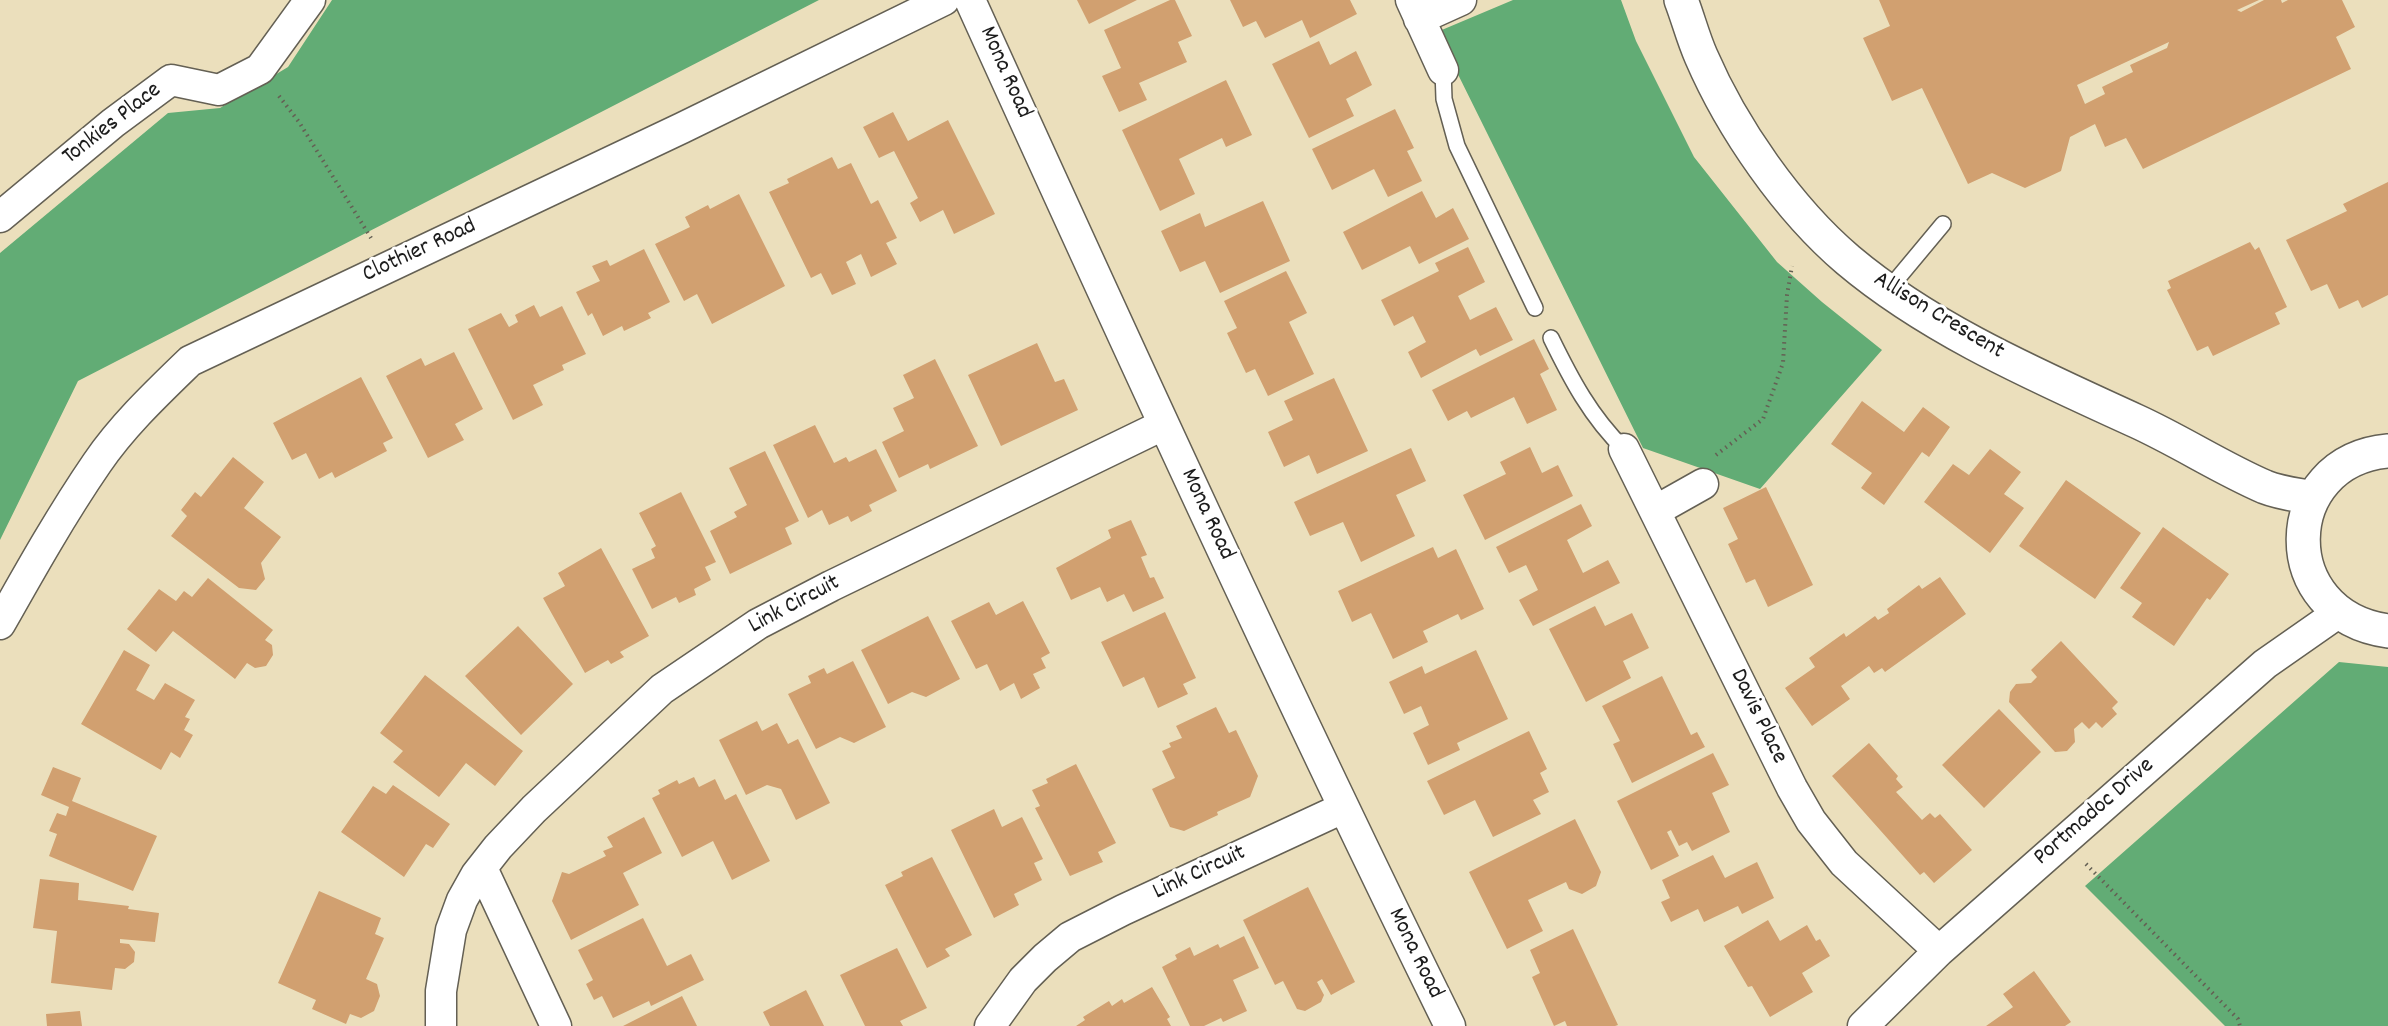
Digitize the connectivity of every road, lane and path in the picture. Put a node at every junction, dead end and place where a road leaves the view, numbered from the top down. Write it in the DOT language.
graph roads {
  1 [pos="310,0"];
  2 [pos="944,0"];
  3 [pos="970,0"];
  4 [pos="1461,0"];
  5 [pos="1681,0"];
  6 [pos="1415,9"];
  7 [pos="260,69"];
  8 [pos="1443,70"];
  9 [pos="0,217"];
  10 [pos="1944,224"];
  11 [pos="389,266"];
  12 [pos="1792,266"];
  13 [pos="1888,290"];
  14 [pos="1535,308"];
  15 [pos="1551,338"];
  16 [pos="1163,425"];
  17 [pos="1624,449"];
  18 [pos="2388,451"];
  19 [pos="1703,484"];
  20 [pos="2313,498"];
  21 [pos="1655,511"];
  22 [pos="2338,613"];
  23 [pos="0,624"];
  24 [pos="2388,631"];
  25 [pos="1343,808"];
  26 [pos="2063,841"];
  27 [pos="482,868"];
  28 [pos="1938,951"];
  29 [pos="441,1026"];
  30 [pos="556,1026"];
  31 [pos="990,1026"];
  32 [pos="1450,1026"];
  33 [pos="1863,1026"];
  34 [pos="2240,1026"];
  1 -- 7 [label="street, Tonkies Place"];
  2 -- 11 [label="street, Clothier Road"];
  3 -- 16 [label="street, Mona Road"];
  4 -- 6 [label="street"];
  5 -- 13 [label="street, Allison Crescent"];
  6 -- 8 [label="street"];
  7 -- 9 [label="street, Tonkies Place"];
  7 -- 11 [label="path"];
  8 -- 14 [label="lane"];
  10 -- 13 [label="lane"];
  11 -- 23 [label="street, Clothier Road"];
  12 -- 19 [label="path"];
  13 -- 20 [label="street, Allison Crescent"];
  15 -- 17 [label="lane"];
  16 -- 25 [label="street, Mona Road"];
  16 -- 27 [label="street, Link Circuit"];
  17 -- 21 [label="street, Davis Place"];
  18 -- 20 [label="street"];
  19 -- 21 [label="street"];
  20 -- 22 [label="street"];
  21 -- 28 [label="street, Davis Place"];
  22 -- 24 [label="street"];
  22 -- 26 [label="street, Portmadoc Drive"];
  25 -- 31 [label="street, Link Circuit"];
  25 -- 32 [label="street, Mona Road"];
  26 -- 28 [label="street, Portmadoc Drive"];
  26 -- 34 [label="path"];
  27 -- 29 [label="street, Link Circuit"];
  27 -- 30 [label="street"];
  28 -- 33 [label="street, Portmadoc Drive"];
}
